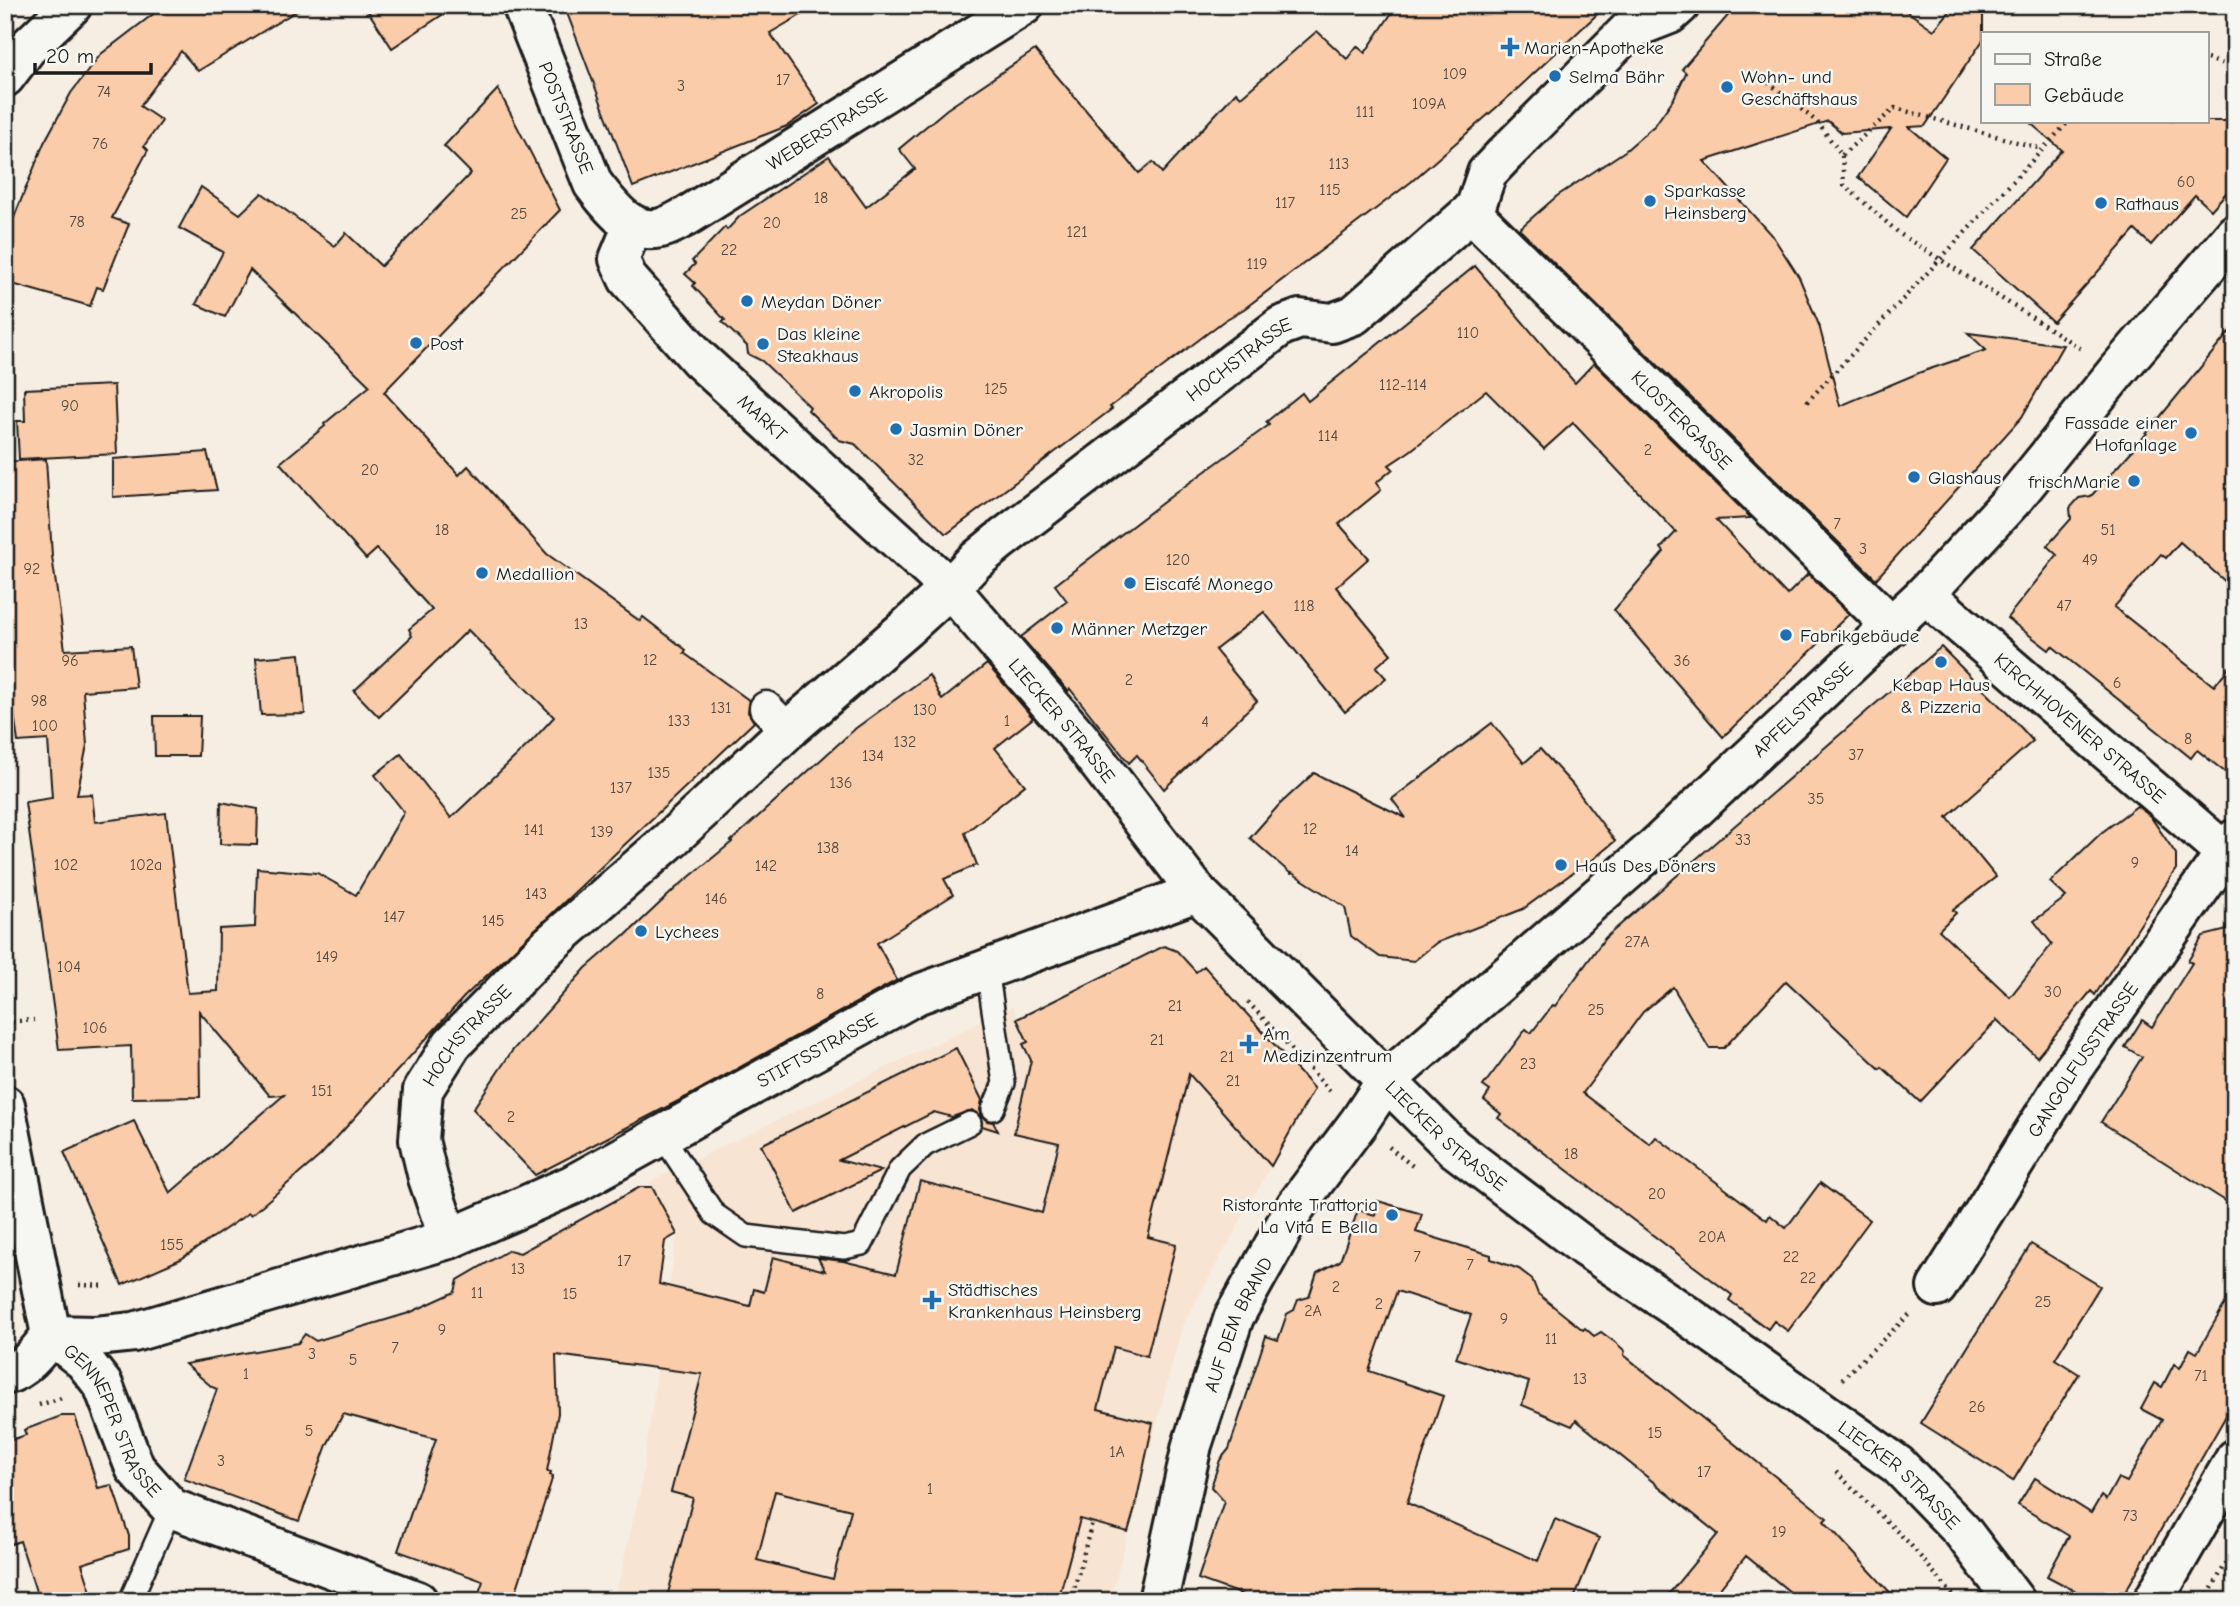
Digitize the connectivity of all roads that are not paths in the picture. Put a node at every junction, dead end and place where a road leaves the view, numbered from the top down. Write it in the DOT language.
graph roads {
  1 [pos="72,5"];
  2 [pos="522,5"];
  3 [pos="1024,5"];
  4 [pos="1679,5"];
  5 [pos="5,77"];
  6 [pos="1471,212"];
  7 [pos="629,222"];
  8 [pos="2235,234"];
  9 [pos="950,588"];
  10 [pos="1925,594"];
  11 [pos="1892,626"];
  12 [pos="2231,851"];
  13 [pos="1197,892"];
  14 [pos="987,969"];
  15 [pos="1386,1081"];
  16 [pos="5,1105"];
  17 [pos="993,1109"];
  18 [pos="970,1123"];
  19 [pos="662,1135"];
  20 [pos="449,1239"];
  21 [pos="1937,1287"];
  22 [pos="51,1335"];
  23 [pos="5,1375"];
  24 [pos="2235,1459"];
  25 [pos="172,1508"];
  26 [pos="130,1601"];
  27 [pos="418,1601"];
  28 [pos="1158,1601"];
  29 [pos="2015,1601"];
  30 [pos="2153,1601"];
  1 -- 5 [label="street"];
  2 -- 7 [label="street, POSTSTRASSE"];
  3 -- 7 [label="street, WEBERSTRASSE"];
  4 -- 6 [label="street, HOCHSTRASSE"];
  6 -- 9 [label="street, HOCHSTRASSE"];
  6 -- 11 [label="street, KLOSTERGASSE"];
  7 -- 9 [label="street, MARKT"];
  8 -- 10 [label="street, APFELSTRASSE"];
  9 -- 13 [label="street, LIECKER STRASSE"];
  9 -- 20 [label="street, HOCHSTRASSE"];
  10 -- 11 [label="street, APFELSTRASSE"];
  10 -- 12 [label="street, KIRCHHOVENER STRASSE"];
  11 -- 15 [label="street, APFELSTRASSE"];
  12 -- 21 [label="street, GANGOLFUSSTRASSE"];
  13 -- 14 [label="street, STIFTSSTRASSE"];
  13 -- 15 [label="street, LIECKER STRASSE"];
  14 -- 17 [label="lane"];
  14 -- 19 [label="street, STIFTSSTRASSE"];
  15 -- 28 [label="street, AUF DEM BRAND"];
  15 -- 29 [label="street, LIECKER STRASSE"];
  16 -- 22 [label="street"];
  18 -- 19 [label="lane"];
  19 -- 20 [label="street, STIFTSSTRASSE"];
  20 -- 22 [label="street"];
  22 -- 23 [label="street"];
  22 -- 25 [label="street, GENNEPER STRASSE"];
  24 -- 30 [label="street"];
  25 -- 26 [label="lane, GENNEPER STRASSE"];
  25 -- 27 [label="street, GENNEPER STRASSE"];
}
